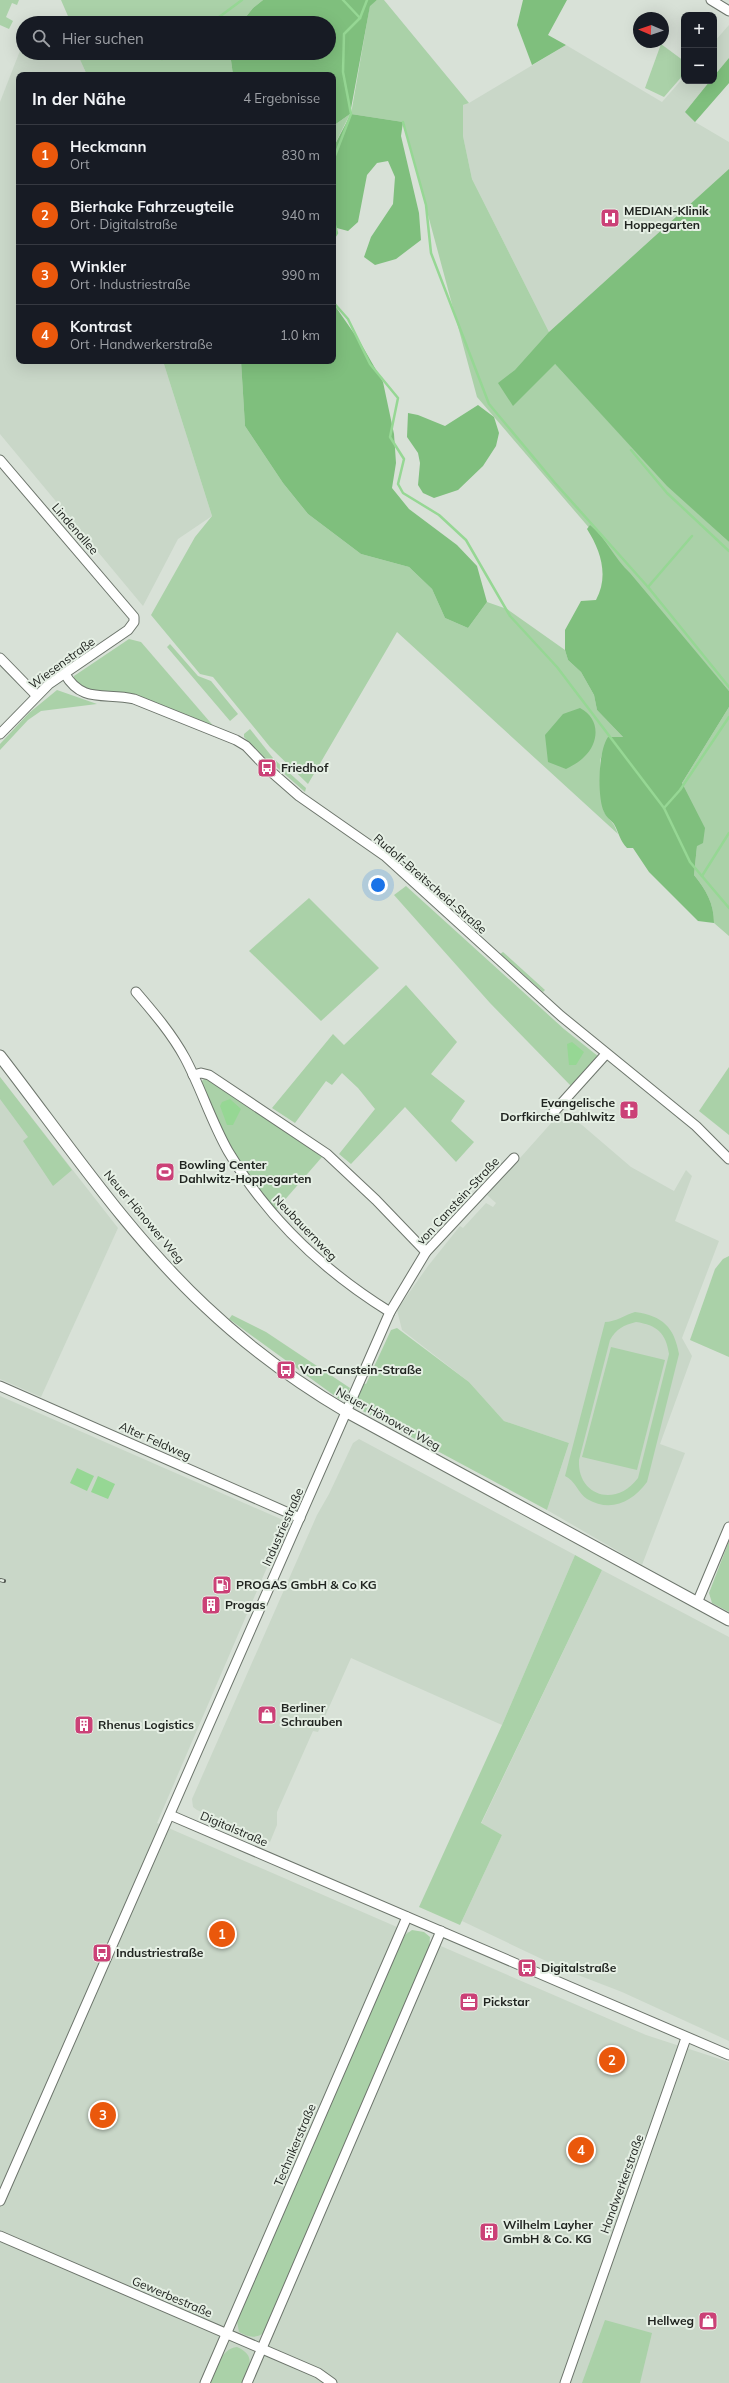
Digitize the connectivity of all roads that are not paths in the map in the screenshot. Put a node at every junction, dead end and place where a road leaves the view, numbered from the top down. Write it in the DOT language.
graph roads {
  1 [pos="711,0"];
  2 [pos="729,11"];
  3 [pos="0,460"];
  4 [pos="132,612"];
  5 [pos="0,658"];
  6 [pos="65,674"];
  7 [pos="36,695"];
  8 [pos="0,734"];
  9 [pos="136,992"];
  10 [pos="606,1054"];
  11 [pos="0,1056"];
  12 [pos="193,1075"];
  13 [pos="552,1114"];
  14 [pos="514,1158"];
  15 [pos="729,1159"];
  16 [pos="426,1252"];
  17 [pos="390,1312"];
  18 [pos="0,1386"];
  19 [pos="347,1412"];
  20 [pos="300,1518"];
  21 [pos="729,1527"];
  22 [pos="697,1603"];
  23 [pos="729,1620"];
  24 [pos="170,1815"];
  25 [pos="407,1916"];
  26 [pos="441,1931"];
  27 [pos="686,2038"];
  28 [pos="729,2055"];
  29 [pos="0,2201"];
  30 [pos="0,2236"];
  31 [pos="227,2334"];
  32 [pos="261,2349"];
  33 [pos="206,2383"];
  34 [pos="246,2383"];
  35 [pos="332,2383"];
  36 [pos="565,2383"];
  1 -- 2 [label="street"];
  3 -- 4 [label="street, Lindenallee"];
  4 -- 6 [label="street, Wiesenstraße"];
  5 -- 7 [label="street"];
  6 -- 7 [label="street, Wiesenstraße"];
  6 -- 10 [label="street, Rudolf-Breitscheid-Straße"];
  7 -- 8 [label="street, Wiesenstraße"];
  9 -- 12 [label="street, Neubauernweg"];
  10 -- 13 [label="street"];
  10 -- 15 [label="street, Rudolf-Breitscheid-Straße"];
  11 -- 19 [label="main road, Neuer Hönower Weg"];
  12 -- 16 [label="street"];
  12 -- 17 [label="street, Neubauernweg"];
  14 -- 16 [label="street, von Canstein-Straße"];
  16 -- 17 [label="street, von Canstein-Straße"];
  17 -- 19 [label="street, von Canstein-Straße"];
  18 -- 20 [label="street, Alter Feldweg"];
  19 -- 20 [label="street, Industriestraße"];
  19 -- 22 [label="main road, Neuer Hönower Weg"];
  20 -- 24 [label="street, Industriestraße"];
  21 -- 22 [label="street"];
  22 -- 23 [label="main road, Neuer Hönower Weg"];
  24 -- 25 [label="street, Digitalstraße"];
  24 -- 29 [label="street, Industriestraße"];
  25 -- 26 [label="street, Digitalstraße"];
  25 -- 31 [label="street, Technikerstraße"];
  26 -- 27 [label="street, Digitalstraße"];
  26 -- 32 [label="street"];
  27 -- 28 [label="street, Digitalstraße"];
  27 -- 36 [label="street, Handwerkerstraße"];
  30 -- 31 [label="street, Gewerbestraße"];
  31 -- 32 [label="street, Gewerbestraße"];
  31 -- 33 [label="street, Technikerstraße"];
  32 -- 34 [label="street"];
  32 -- 35 [label="street, Gewerbestraße"];
}
